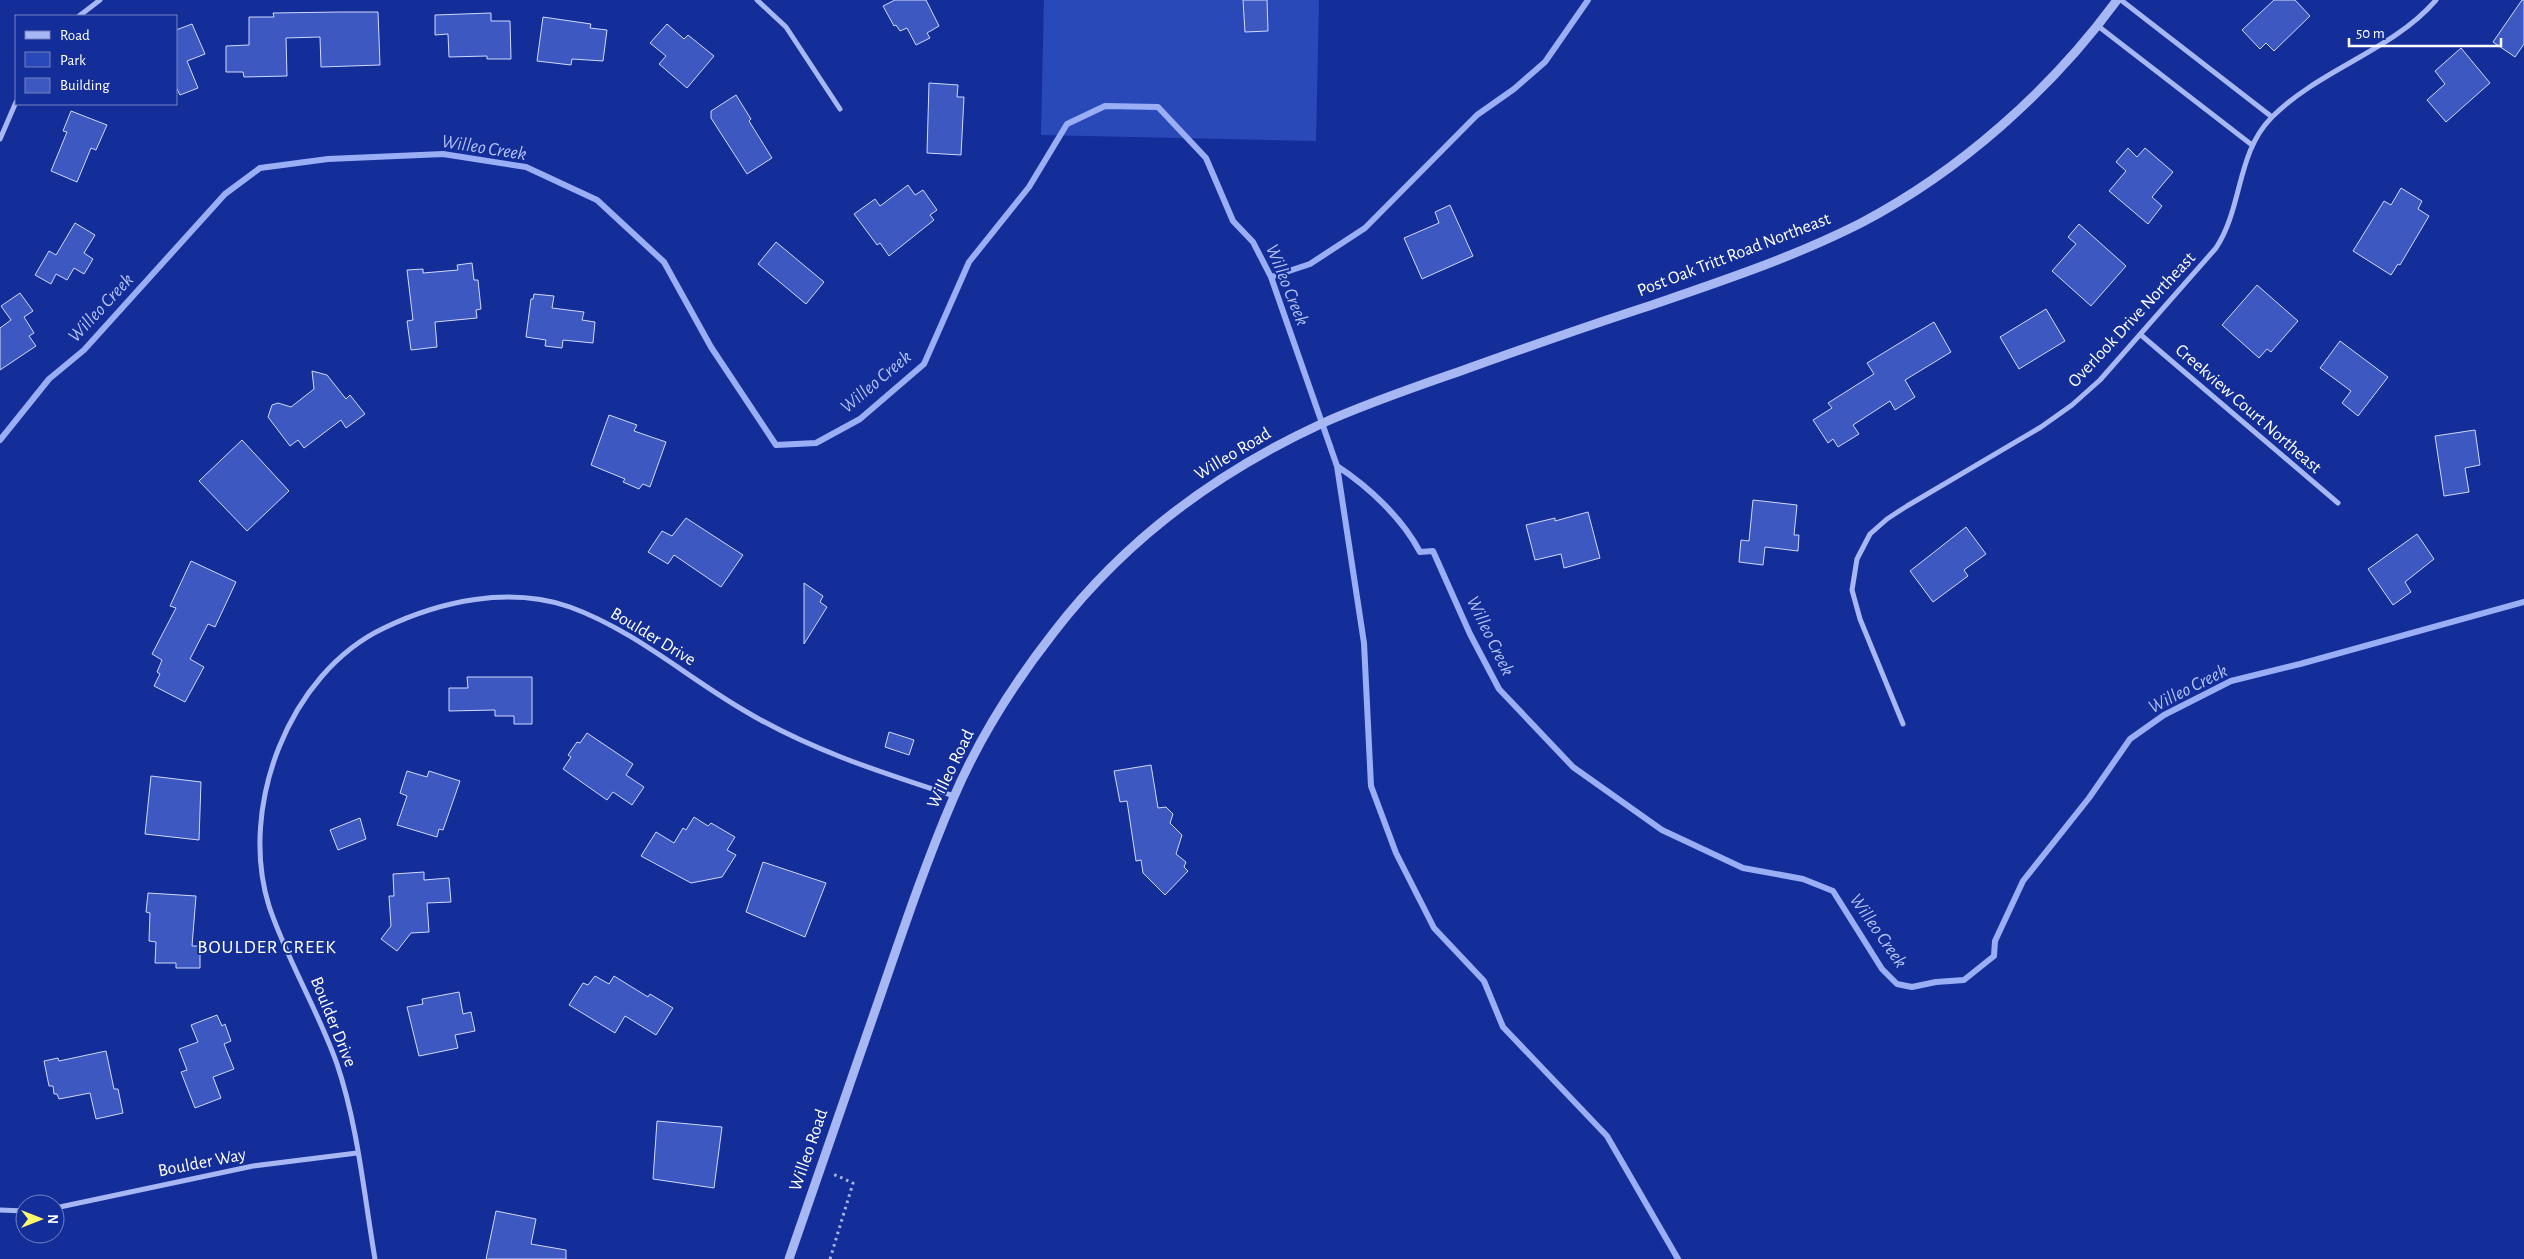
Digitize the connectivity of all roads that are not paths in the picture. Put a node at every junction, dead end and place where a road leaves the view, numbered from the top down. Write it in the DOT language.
graph roads {
  1 [pos="100,0"];
  2 [pos="758,0"];
  3 [pos="2119,0"];
  4 [pos="2436,0"];
  5 [pos="80,15"];
  6 [pos="2098,26"];
  7 [pos="15,104"];
  8 [pos="840,109"];
  9 [pos="2272,117"];
  10 [pos="0,140"];
  11 [pos="2252,145"];
  12 [pos="2141,335"];
  13 [pos="1325,422"];
  14 [pos="2338,503"];
  15 [pos="1903,724"];
  16 [pos="954,796"];
  17 [pos="357,1154"];
  18 [pos="65,1206"];
  19 [pos="0,1210"];
  20 [pos="15,1211"];
  21 [pos="375,1259"];
  22 [pos="789,1259"];
  1 -- 5 [label="street"];
  2 -- 8 [label="street"];
  3 -- 6 [label="street, Post Oak Tritt Road Northeast"];
  3 -- 9 [label="street"];
  4 -- 9 [label="street, Overlook Drive Northeast"];
  6 -- 11 [label="street"];
  6 -- 13 [label="street, Post Oak Tritt Road Northeast"];
  7 -- 10 [label="street"];
  9 -- 11 [label="street, Overlook Drive Northeast"];
  11 -- 12 [label="street, Overlook Drive Northeast"];
  12 -- 14 [label="street, Creekview Court Northeast"];
  12 -- 15 [label="street, Overlook Drive Northeast"];
  13 -- 16 [label="street, Willeo Road"];
  16 -- 17 [label="street, Boulder Drive"];
  16 -- 22 [label="street, Willeo Road"];
  17 -- 18 [label="street, Boulder Way"];
  17 -- 21 [label="street, Boulder Drive"];
  19 -- 20 [label="street"];
}
